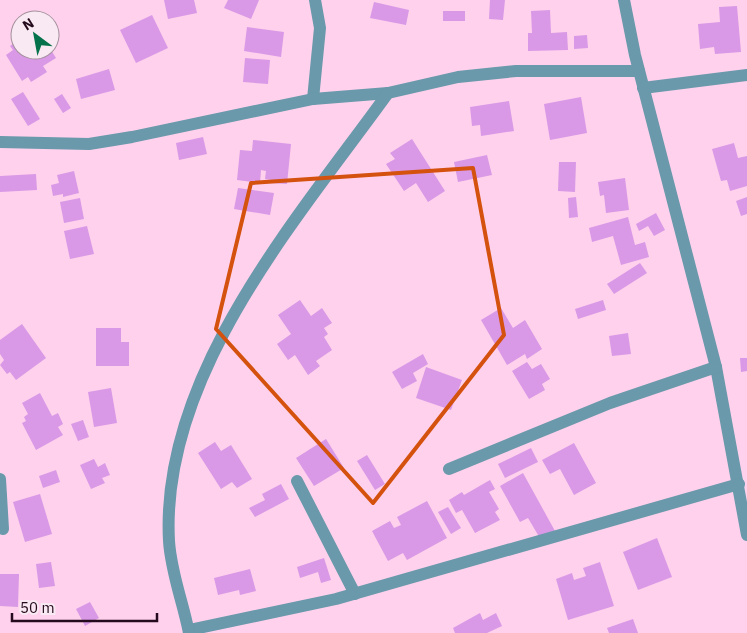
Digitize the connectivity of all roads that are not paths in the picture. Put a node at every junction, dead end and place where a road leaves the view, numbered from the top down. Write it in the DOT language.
graph roads {
  1 [pos="315,0"];
  2 [pos="624,0"];
  3 [pos="639,71"];
  4 [pos="747,75"];
  5 [pos="643,88"];
  6 [pos="388,93"];
  7 [pos="313,99"];
  8 [pos="0,142"];
  9 [pos="716,367"];
  10 [pos="449,469"];
  11 [pos="0,479"];
  12 [pos="297,481"];
  13 [pos="738,484"];
  14 [pos="3,529"];
  15 [pos="747,535"];
  16 [pos="355,594"];
  17 [pos="189,632"];
  1 -- 7 [label="street"];
  2 -- 3 [label="street"];
  3 -- 5 [label="street"];
  3 -- 6 [label="street"];
  4 -- 5 [label="street"];
  5 -- 9 [label="street"];
  6 -- 7 [label="street"];
  6 -- 17 [label="street"];
  7 -- 8 [label="street"];
  9 -- 10 [label="street"];
  9 -- 13 [label="street"];
  11 -- 14 [label="street"];
  12 -- 16 [label="street"];
  13 -- 15 [label="street"];
  13 -- 16 [label="street"];
  16 -- 17 [label="street"];
}
